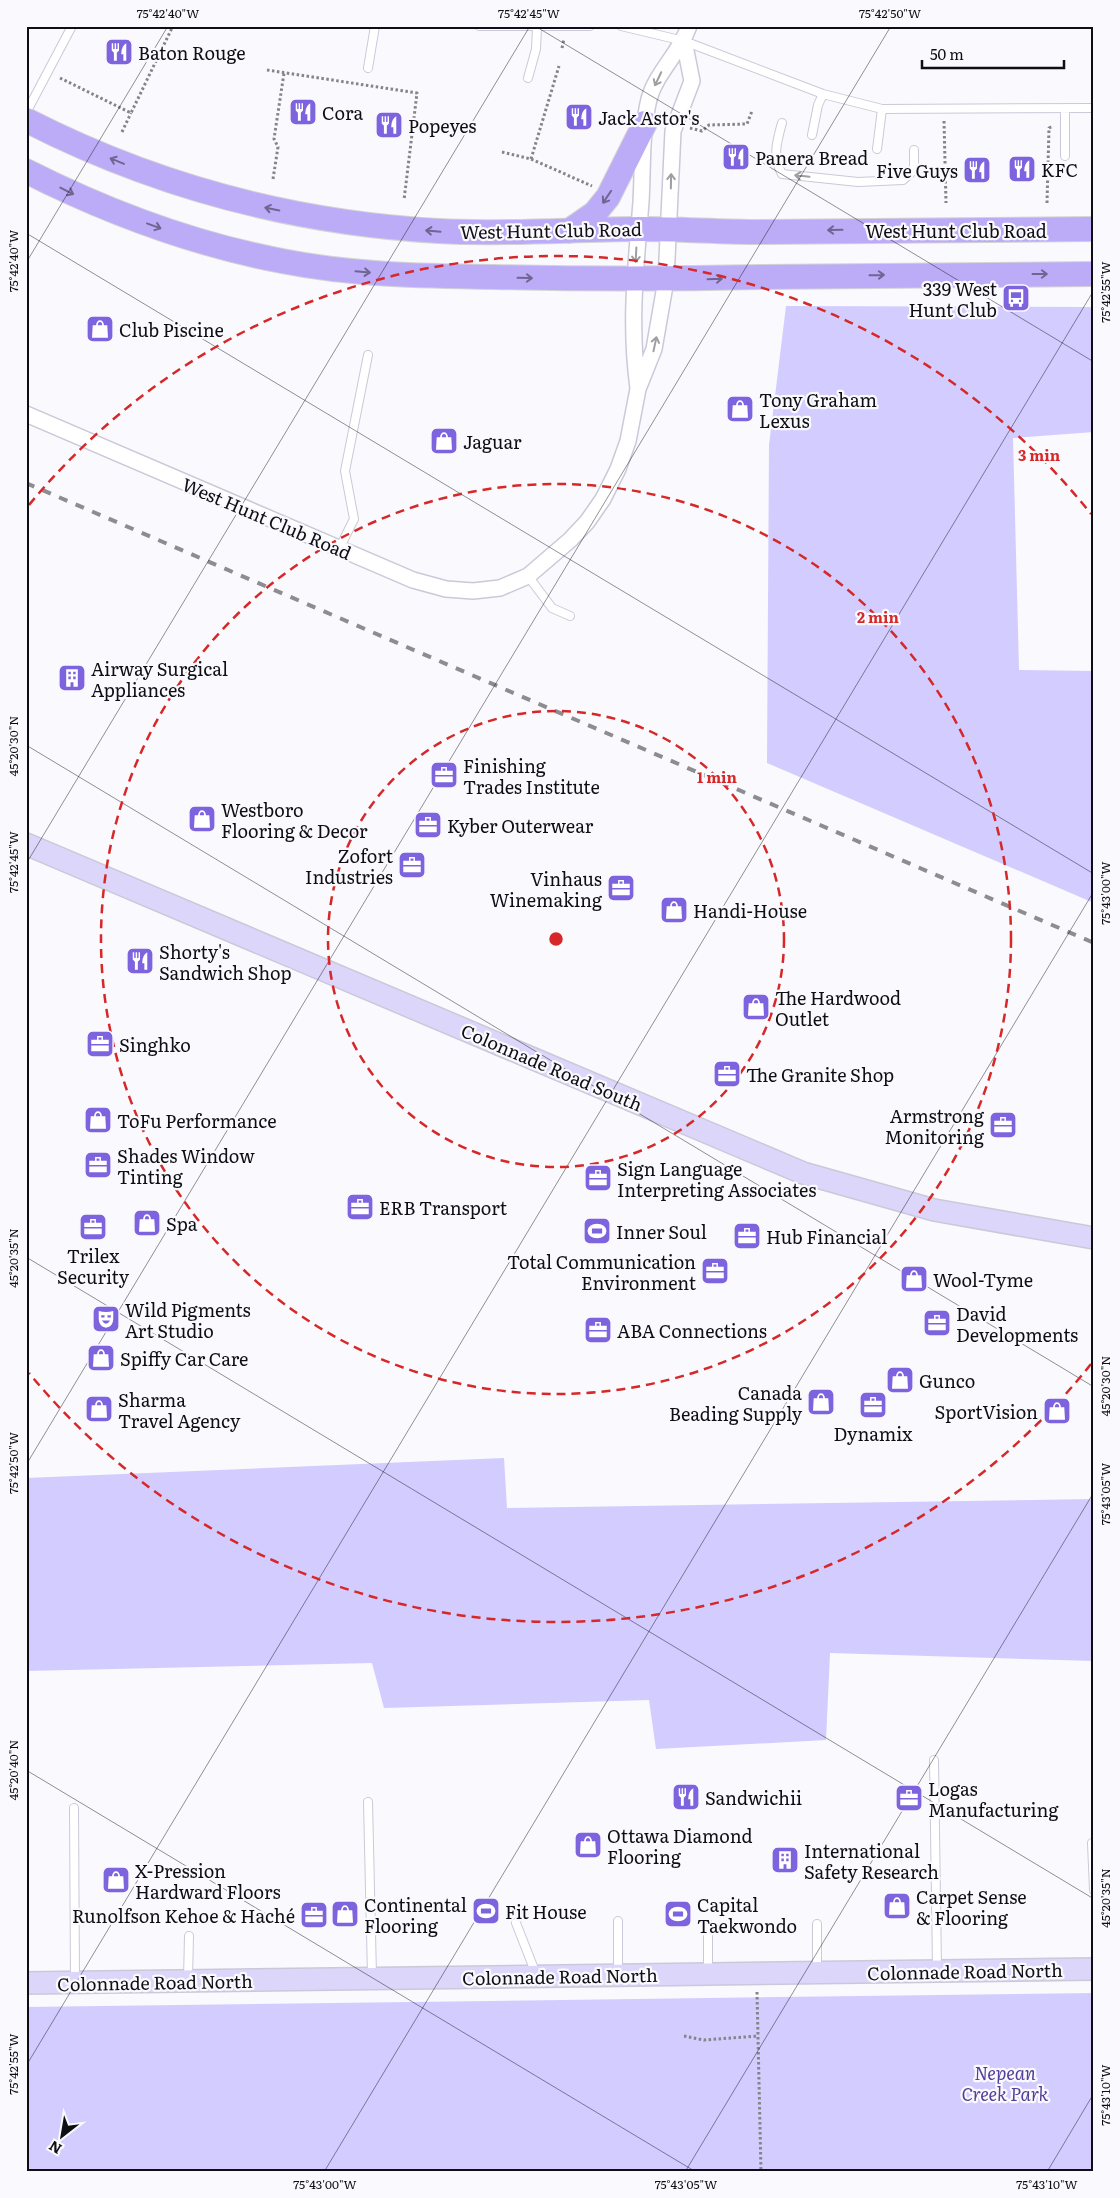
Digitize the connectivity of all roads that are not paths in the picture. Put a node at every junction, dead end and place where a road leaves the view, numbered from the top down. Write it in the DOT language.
graph roads {
  1 [pos="72,26"];
  2 [pos="375,26"];
  3 [pos="479,26"];
  4 [pos="590,26"];
  5 [pos="621,26"];
  6 [pos="689,26"];
  7 [pos="537,27"];
  8 [pos="684,41"];
  9 [pos="368,68"];
  10 [pos="528,78"];
  11 [pos="823,94"];
  12 [pos="1065,108"];
  13 [pos="1094,108"];
  14 [pos="882,109"];
  15 [pos="26,113"];
  16 [pos="26,120"];
  17 [pos="645,123"];
  18 [pos="782,123"];
  19 [pos="812,134"];
  20 [pos="877,149"];
  21 [pos="914,150"];
  22 [pos="1065,156"];
  23 [pos="26,171"];
  24 [pos="637,229"];
  25 [pos="668,229"];
  26 [pos="1094,229"];
  27 [pos="569,230"];
  28 [pos="1094,274"];
  29 [pos="634,280"];
  30 [pos="666,280"];
  31 [pos="368,355"];
  32 [pos="638,389"];
  33 [pos="26,414"];
  34 [pos="340,549"];
  35 [pos="528,576"];
  36 [pos="570,616"];
  37 [pos="27,846"];
  38 [pos="1094,1238"];
  39 [pos="934,1760"];
  40 [pos="368,1802"];
  41 [pos="74,1808"];
  42 [pos="1092,1843"];
  43 [pos="1094,1890"];
  44 [pos="618,1921"];
  45 [pos="516,1923"];
  46 [pos="708,1924"];
  47 [pos="817,1924"];
  48 [pos="189,1936"];
  49 [pos="1094,1970"];
  50 [pos="936,1971"];
  51 [pos="817,1972"];
  52 [pos="708,1974"];
  53 [pos="618,1975"];
  54 [pos="536,1976"];
  55 [pos="372,1978"];
  56 [pos="188,1981"];
  57 [pos="26,1983"];
  58 [pos="75,1984"];
  1 -- 15 [label="lane"];
  2 -- 9 [label="lane"];
  3 -- 7 [label="lane"];
  4 -- 7 [label="lane"];
  5 -- 8 [label="lane"];
  6 -- 8 [label="street"];
  7 -- 10 [label="lane"];
  8 -- 11 [label="lane"];
  8 -- 17 [label="street, West Hunt Club Road, one-way"];
  25 -- 8 [label="street, West Hunt Club Road, one-way"];
  11 -- 14 [label="lane"];
  11 -- 19 [label="lane"];
  12 -- 13 [label="lane"];
  12 -- 14 [label="lane"];
  12 -- 22 [label="lane"];
  14 -- 20 [label="lane"];
  27 -- 16 [label="main road, West Hunt Club Road, one-way"];
  17 -- 24 [label="street, West Hunt Club Road"];
  17 -- 27 [label="main road, one-way"];
  21 -- 18 [label="lane, one-way"];
  23 -- 29 [label="main road, one-way"];
  24 -- 25 [label="main road, West Hunt Club Road"];
  24 -- 27 [label="main road, West Hunt Club Road"];
  24 -- 29 [label="street, West Hunt Club Road, one-way"];
  26 -- 25 [label="main road, West Hunt Club Road, one-way"];
  25 -- 30 [label="street, West Hunt Club Road"];
  30 -- 28 [label="main road, one-way"];
  29 -- 30 [label="main road"];
  29 -- 32 [label="street, West Hunt Club Road"];
  32 -- 30 [label="street, West Hunt Club Road, one-way"];
  31 -- 34 [label="lane"];
  32 -- 35 [label="street, West Hunt Club Road"];
  33 -- 34 [label="street, West Hunt Club Road"];
  34 -- 35 [label="street, West Hunt Club Road"];
  35 -- 36 [label="lane"];
  37 -- 38 [label="street, Colonnade Road South"];
  39 -- 50 [label="lane"];
  40 -- 55 [label="lane"];
  41 -- 58 [label="lane"];
  42 -- 43 [label="lane"];
  44 -- 53 [label="lane"];
  45 -- 54 [label="lane"];
  46 -- 52 [label="lane"];
  47 -- 51 [label="lane"];
  48 -- 56 [label="lane"];
  49 -- 50 [label="street, Colonnade Road North"];
  50 -- 51 [label="street, Colonnade Road North"];
  51 -- 52 [label="street, Colonnade Road North"];
  52 -- 53 [label="street, Colonnade Road North"];
  53 -- 54 [label="street, Colonnade Road North"];
  54 -- 55 [label="street, Colonnade Road North"];
  55 -- 56 [label="street, Colonnade Road North"];
  56 -- 58 [label="street, Colonnade Road North"];
  57 -- 58 [label="street, Colonnade Road North"];
}
